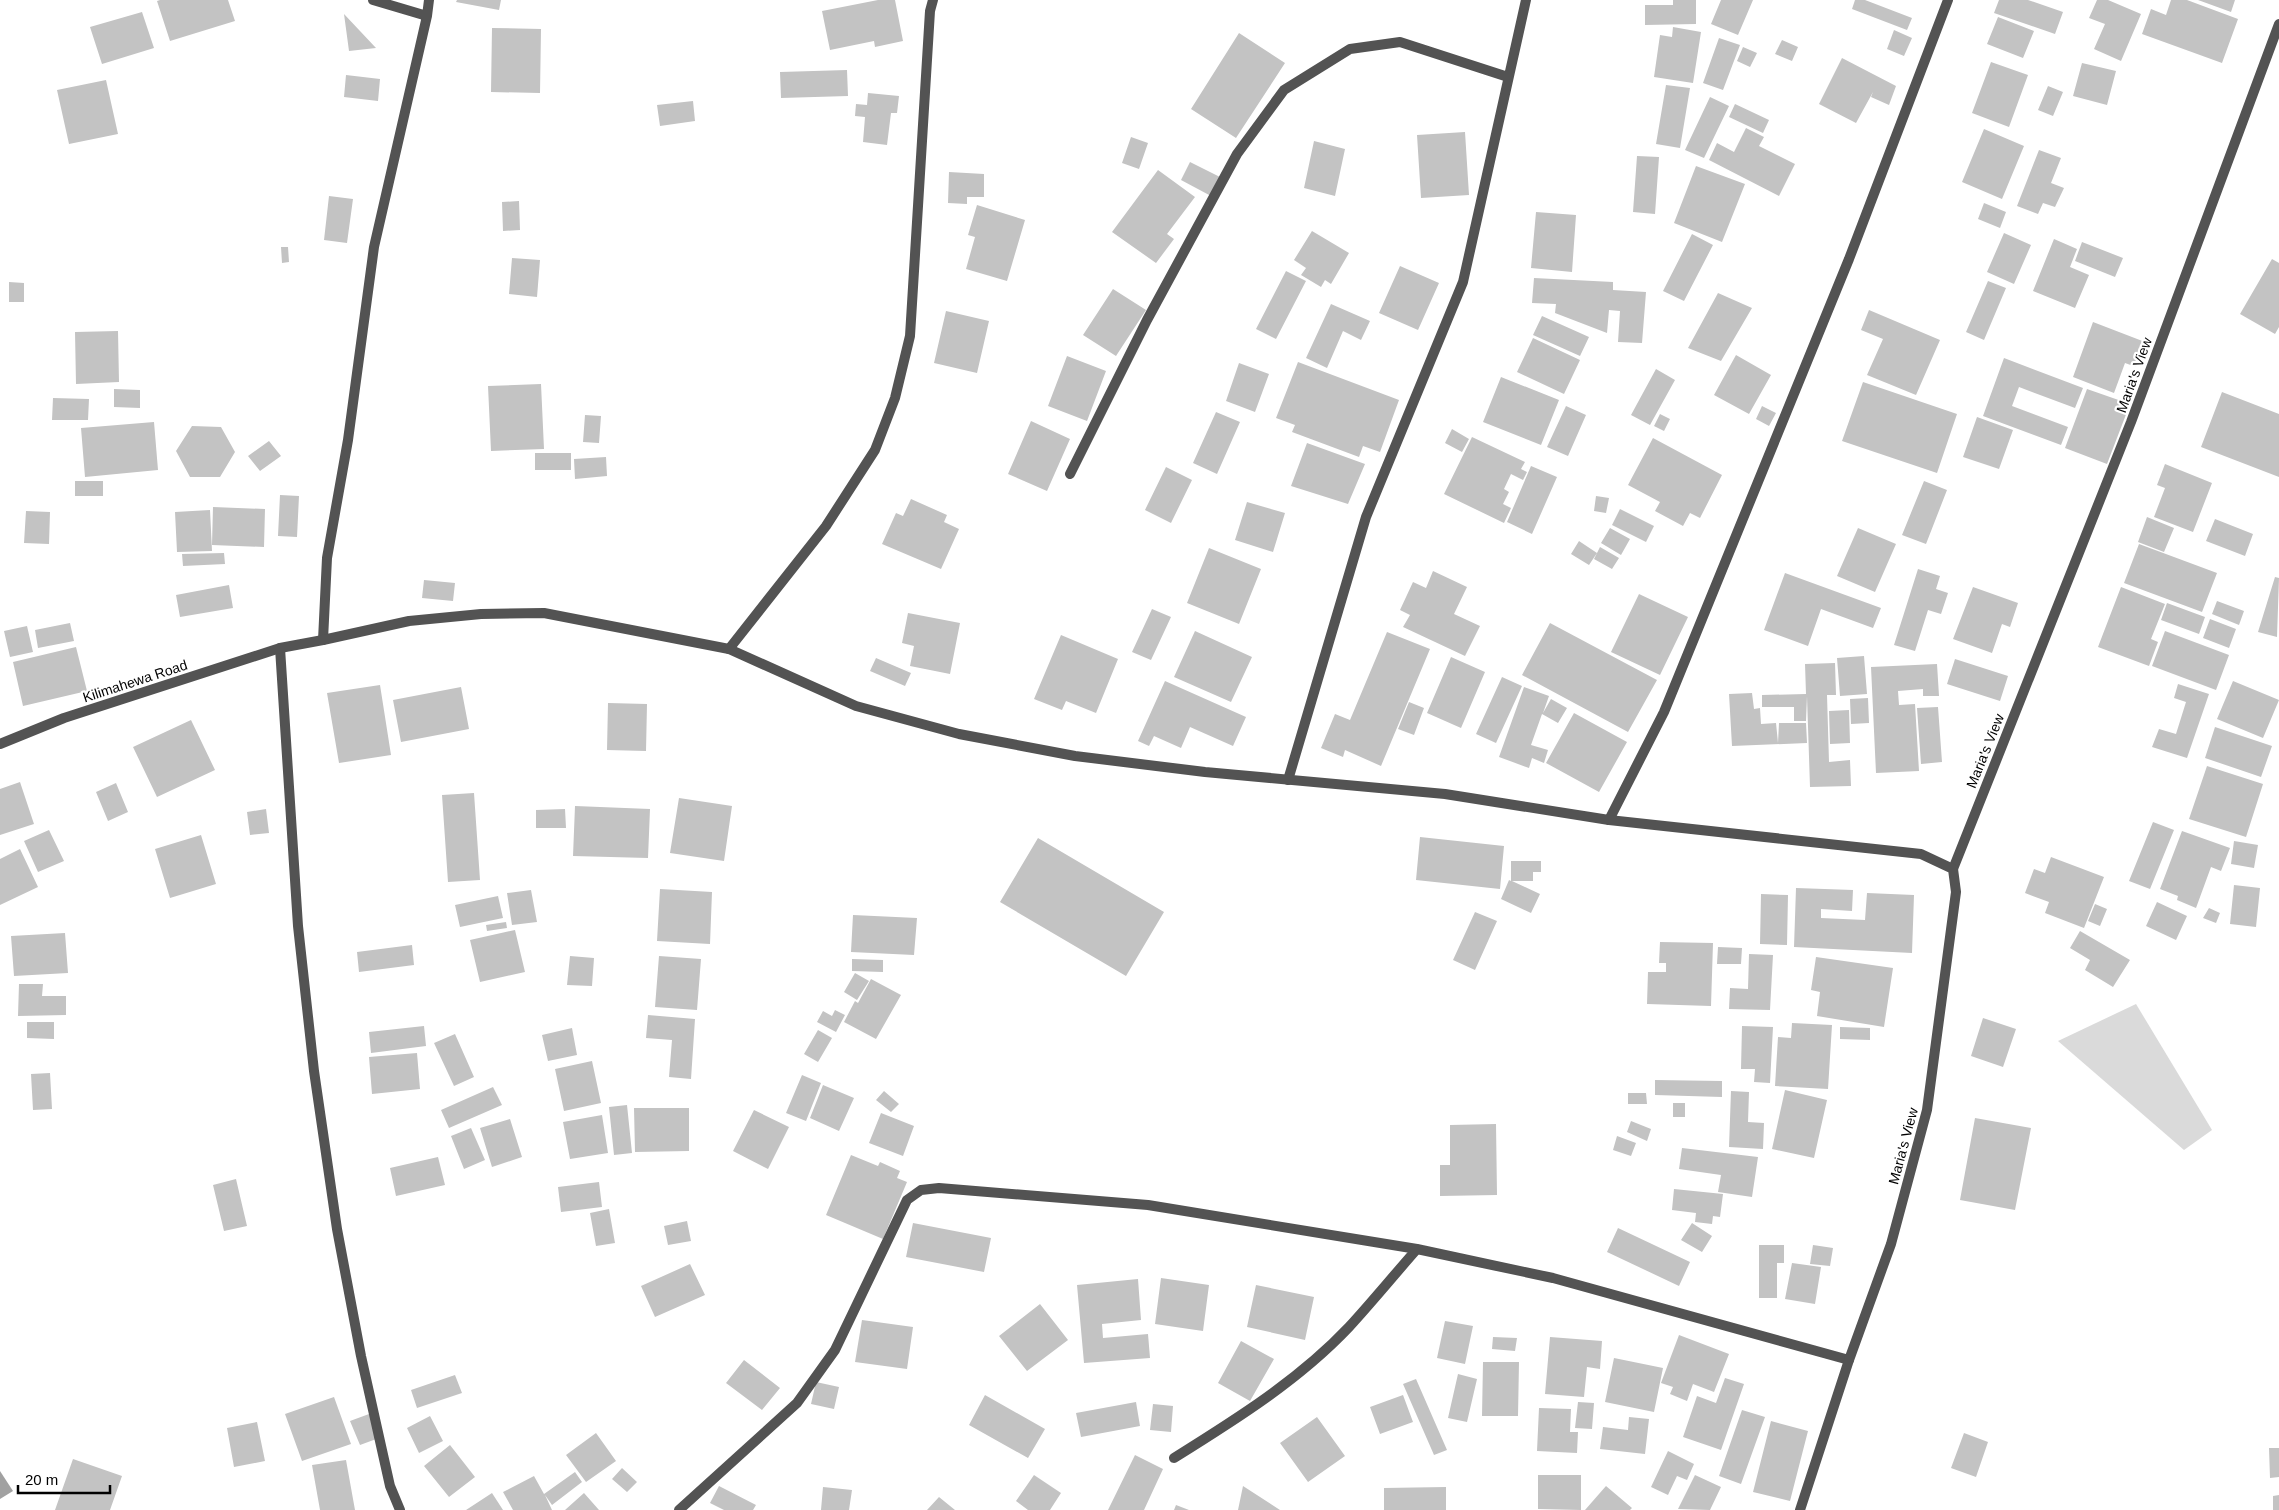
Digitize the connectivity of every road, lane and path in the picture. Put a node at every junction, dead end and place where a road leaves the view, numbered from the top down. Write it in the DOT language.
graph roads {
  1 [pos="373,0"];
  2 [pos="429,0"];
  3 [pos="933,0"];
  4 [pos="1526,0"];
  5 [pos="1948,0"];
  6 [pos="427,16"];
  7 [pos="2279,24"];
  8 [pos="1508,76"];
  9 [pos="1070,474"];
  10 [pos="323,640"];
  11 [pos="280,648"];
  12 [pos="729,649"];
  13 [pos="0,744"];
  14 [pos="1288,780"];
  15 [pos="1609,820"];
  16 [pos="1953,869"];
  17 [pos="1417,1249"];
  18 [pos="1849,1360"];
  19 [pos="1174,1458"];
  20 [pos="400,1510"];
  21 [pos="679,1510"];
  22 [pos="1800,1510"];
  1 -- 6 [label="street"];
  2 -- 6 [label="street"];
  3 -- 12 [label="street"];
  4 -- 8 [label="street"];
  5 -- 15 [label="street"];
  6 -- 10 [label="street"];
  7 -- 16 [label="street, Maria's View"];
  8 -- 9 [label="street"];
  8 -- 14 [label="street"];
  10 -- 11 [label="street, Kilimahewa Road"];
  10 -- 12 [label="street, Kilimahewa Road"];
  11 -- 13 [label="street, Kilimahewa Road"];
  11 -- 20 [label="street"];
  12 -- 14 [label="street, Kilimahewa Road"];
  14 -- 15 [label="street, Kilimahewa Road"];
  15 -- 16 [label="street, Kilimahewa Road"];
  16 -- 18 [label="street, Maria's View"];
  17 -- 18 [label="street"];
  17 -- 19 [label="street"];
  17 -- 21 [label="street"];
  18 -- 22 [label="street, Maria's View"];
}
